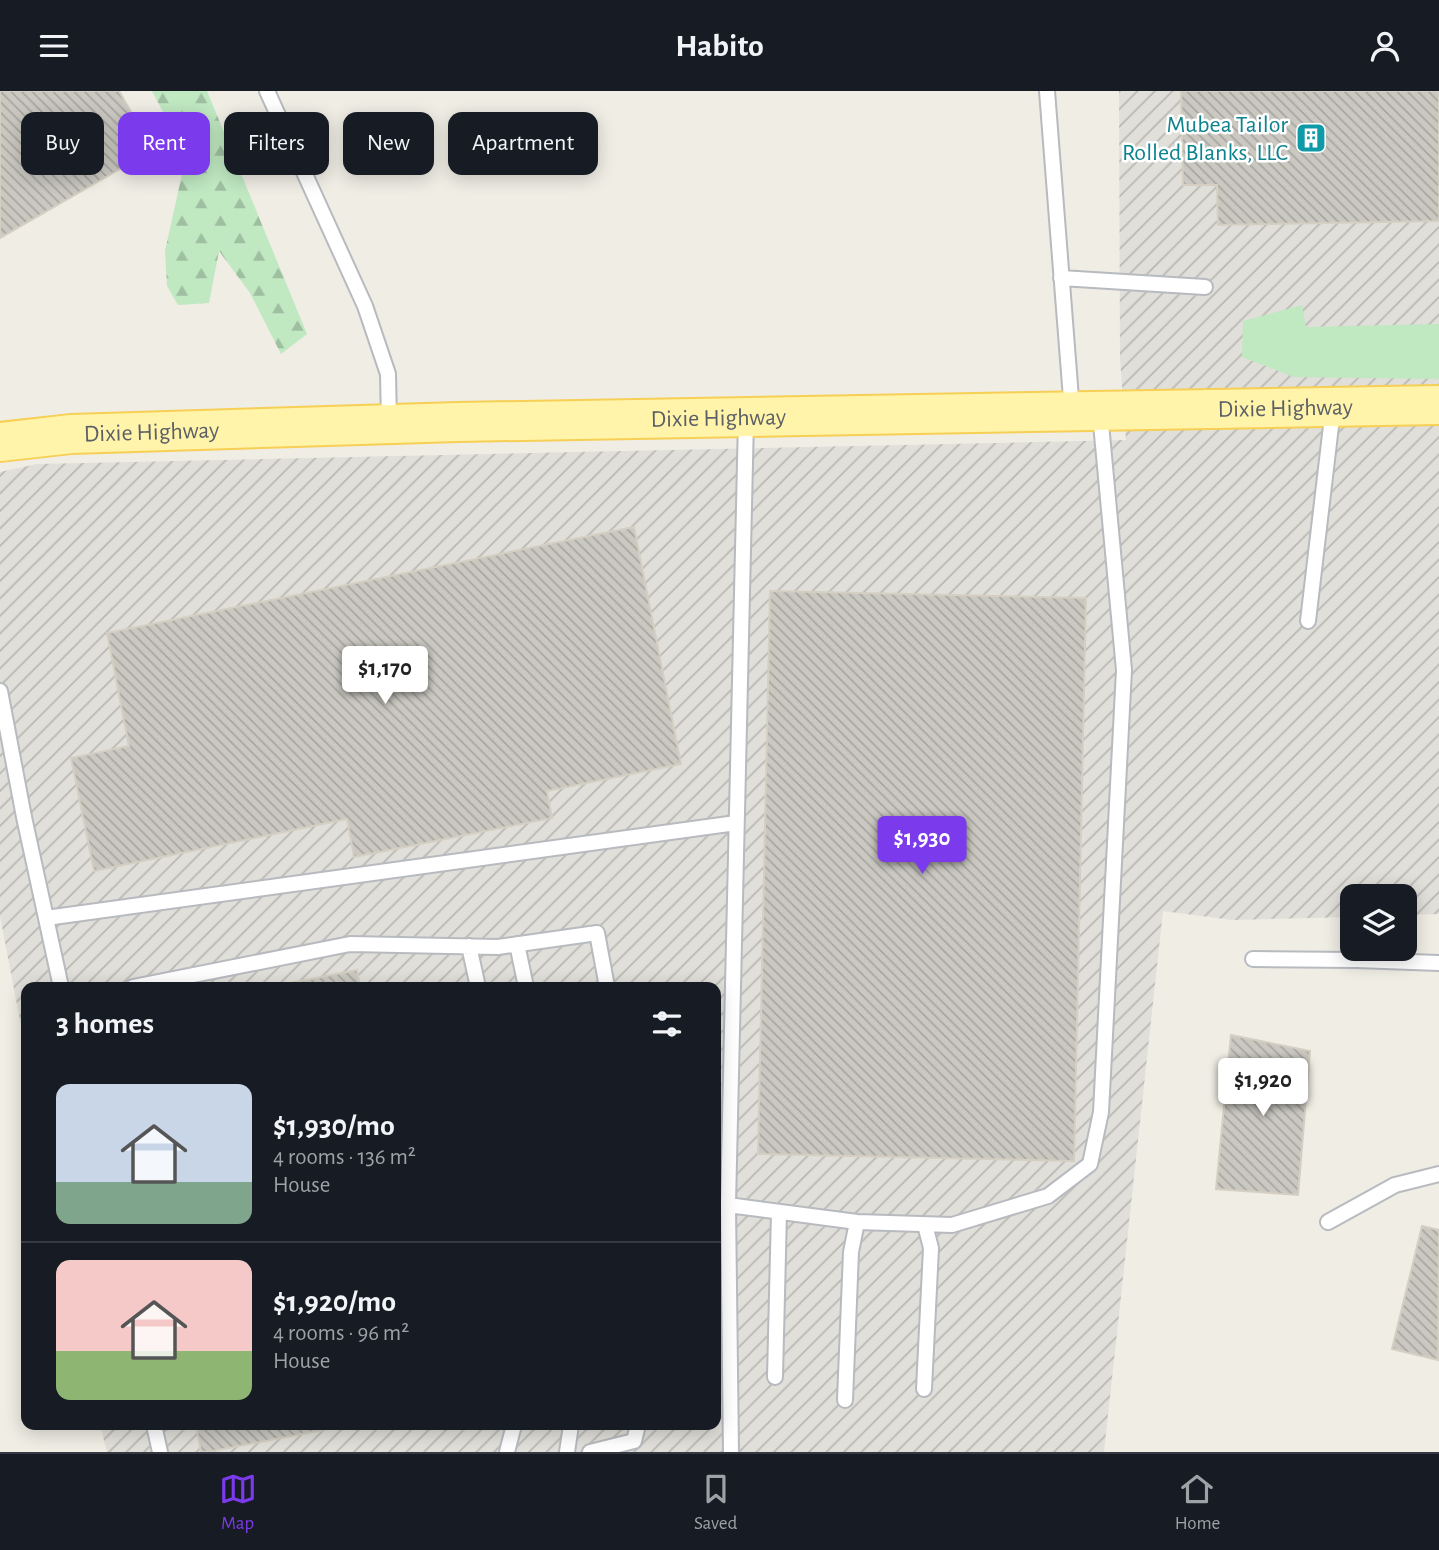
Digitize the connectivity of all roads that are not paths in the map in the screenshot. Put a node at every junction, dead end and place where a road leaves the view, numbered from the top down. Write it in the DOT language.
graph roads {
  1 [pos="267,91"];
  2 [pos="1047,91"];
  3 [pos="1061,278"];
  4 [pos="1205,287"];
  5 [pos="1439,405"];
  6 [pos="1333,407"];
  7 [pos="1086,411"];
  8 [pos="746,417"];
  9 [pos="389,424"];
  10 [pos="0,442"];
  11 [pos="1308,621"];
  12 [pos="0,691"];
  13 [pos="736,823"];
  14 [pos="46,918"];
  15 [pos="517,944"];
  16 [pos="469,946"];
  17 [pos="1253,959"];
  18 [pos="1439,963"];
  19 [pos="60,982"];
  20 [pos="157,982"];
  21 [pos="477,982"];
  22 [pos="525,982"];
  23 [pos="606,982"];
  24 [pos="1439,1174"];
  25 [pos="728,1205"];
  26 [pos="779,1212"];
  27 [pos="1328,1221"];
  28 [pos="857,1222"];
  29 [pos="925,1224"];
  30 [pos="775,1377"];
  31 [pos="924,1389"];
  32 [pos="845,1400"];
  33 [pos="155,1430"];
  34 [pos="513,1430"];
  35 [pos="570,1430"];
  36 [pos="637,1430"];
  37 [pos="160,1452"];
  38 [pos="507,1452"];
  39 [pos="567,1452"];
  40 [pos="590,1452"];
  41 [pos="731,1452"];
  1 -- 9 [label="lane"];
  2 -- 3 [label="lane"];
  3 -- 4 [label="lane"];
  3 -- 7 [label="lane"];
  5 -- 6 [label="main road, Dixie Highway"];
  6 -- 7 [label="main road, Dixie Highway"];
  6 -- 11 [label="lane"];
  7 -- 8 [label="main road, Dixie Highway"];
  7 -- 29 [label="lane"];
  8 -- 9 [label="main road, Dixie Highway"];
  8 -- 13 [label="lane"];
  9 -- 10 [label="main road, Dixie Highway"];
  12 -- 14 [label="lane"];
  13 -- 14 [label="lane"];
  13 -- 25 [label="lane"];
  14 -- 19 [label="lane"];
  15 -- 16 [label="lane"];
  15 -- 22 [label="lane"];
  15 -- 23 [label="lane"];
  16 -- 20 [label="lane"];
  16 -- 21 [label="lane"];
  17 -- 18 [label="lane"];
  24 -- 27 [label="lane"];
  25 -- 26 [label="lane"];
  25 -- 41 [label="lane"];
  26 -- 28 [label="lane"];
  26 -- 30 [label="lane"];
  28 -- 29 [label="lane"];
  28 -- 32 [label="lane"];
  29 -- 31 [label="lane"];
  33 -- 37 [label="lane"];
  34 -- 38 [label="lane"];
  35 -- 39 [label="lane"];
  36 -- 40 [label="lane"];
}
